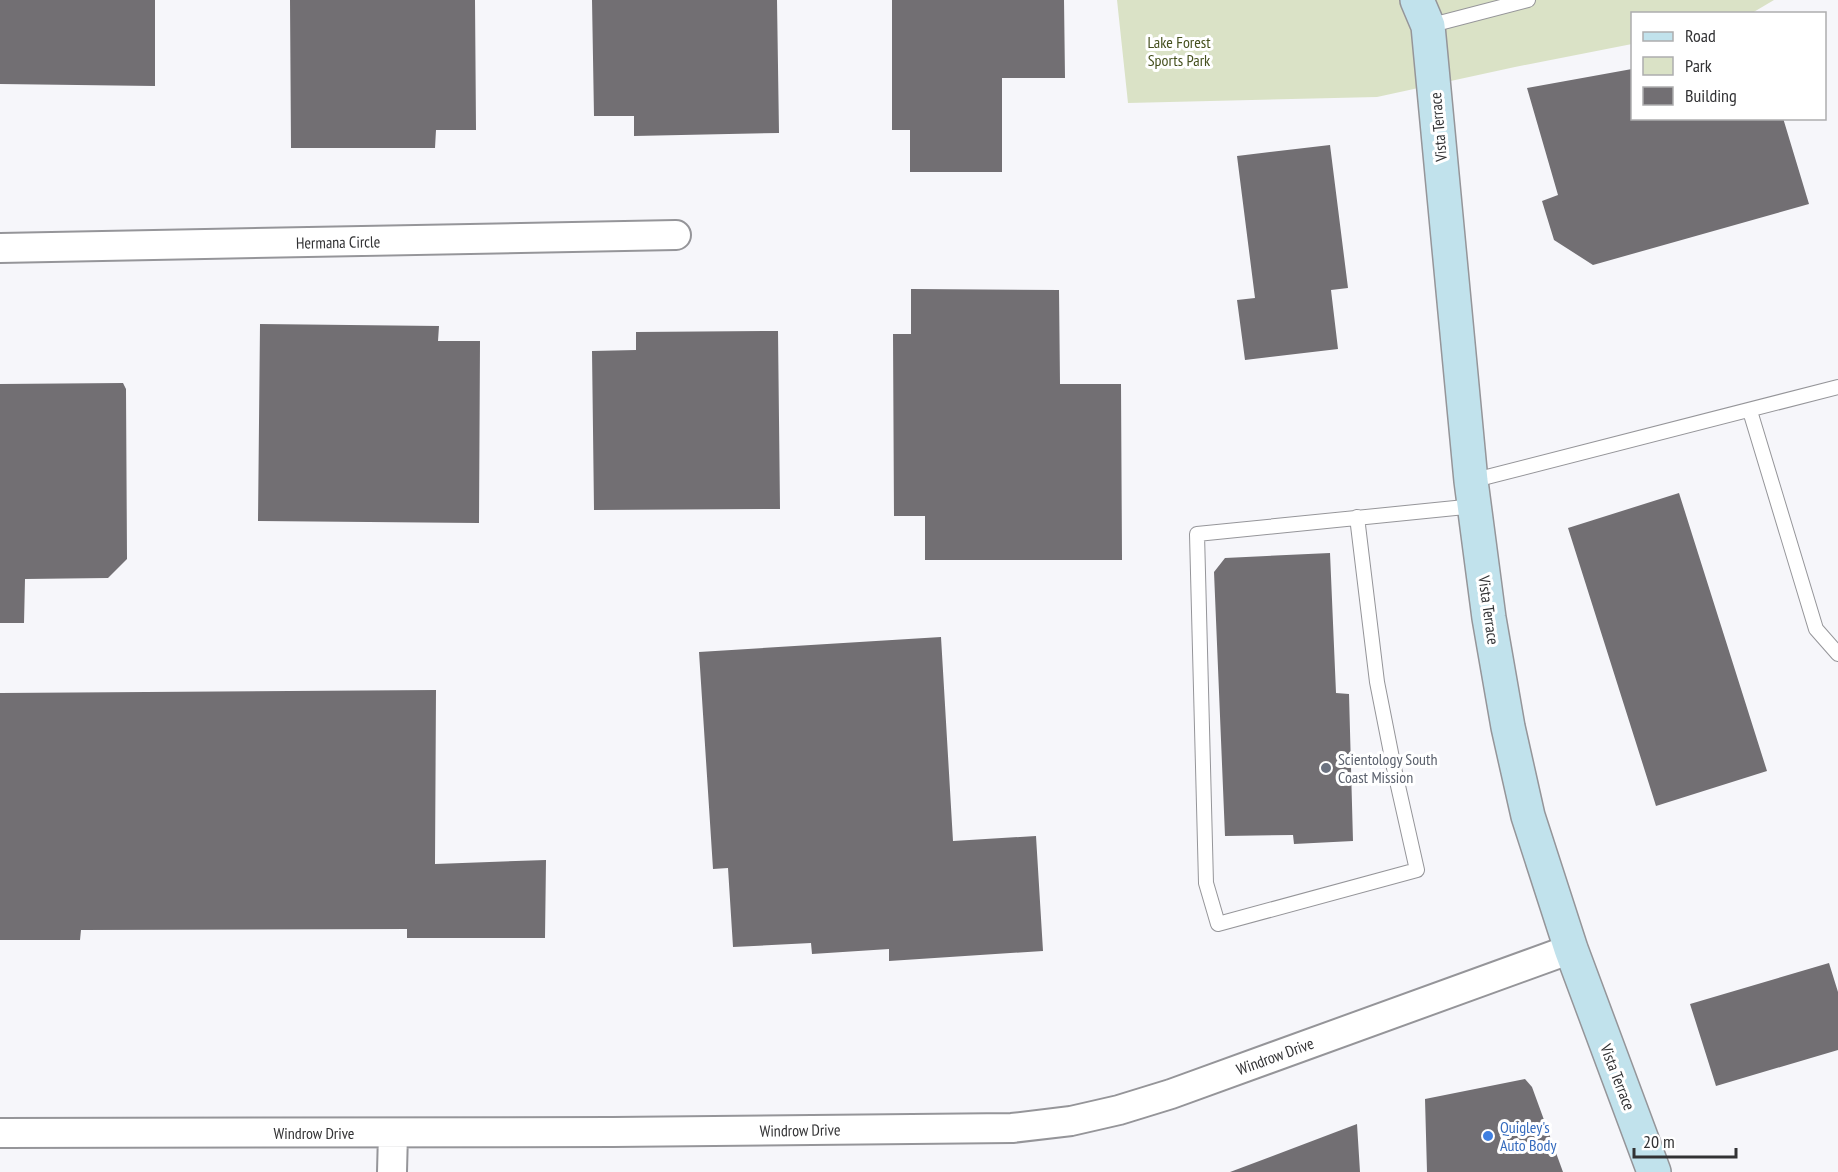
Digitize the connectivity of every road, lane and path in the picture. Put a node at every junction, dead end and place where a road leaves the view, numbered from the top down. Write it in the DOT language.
graph roads {
  1 [pos="1528,0"];
  2 [pos="1423,13"];
  3 [pos="676,235"];
  4 [pos="0,248"];
  5 [pos="1838,387"];
  6 [pos="1750,411"];
  7 [pos="1473,493"];
  8 [pos="1357,518"];
  9 [pos="1838,654"];
  10 [pos="1570,949"];
  11 [pos="0,1133"];
  12 [pos="393,1133"];
  13 [pos="392,1172"];
  14 [pos="1654,1172"];
  1 -- 2 [label="lane"];
  2 -- 7 [label="street, Vista Terrace"];
  3 -- 4 [label="street, Hermana Circle"];
  5 -- 6 [label="lane"];
  6 -- 7 [label="lane"];
  6 -- 9 [label="lane"];
  7 -- 8 [label="lane"];
  7 -- 10 [label="street, Vista Terrace"];
  8 -- 8 [label="lane"];
  10 -- 12 [label="street, Windrow Drive"];
  10 -- 14 [label="street, Vista Terrace"];
  11 -- 12 [label="street, Windrow Drive"];
  12 -- 13 [label="street"];
}
